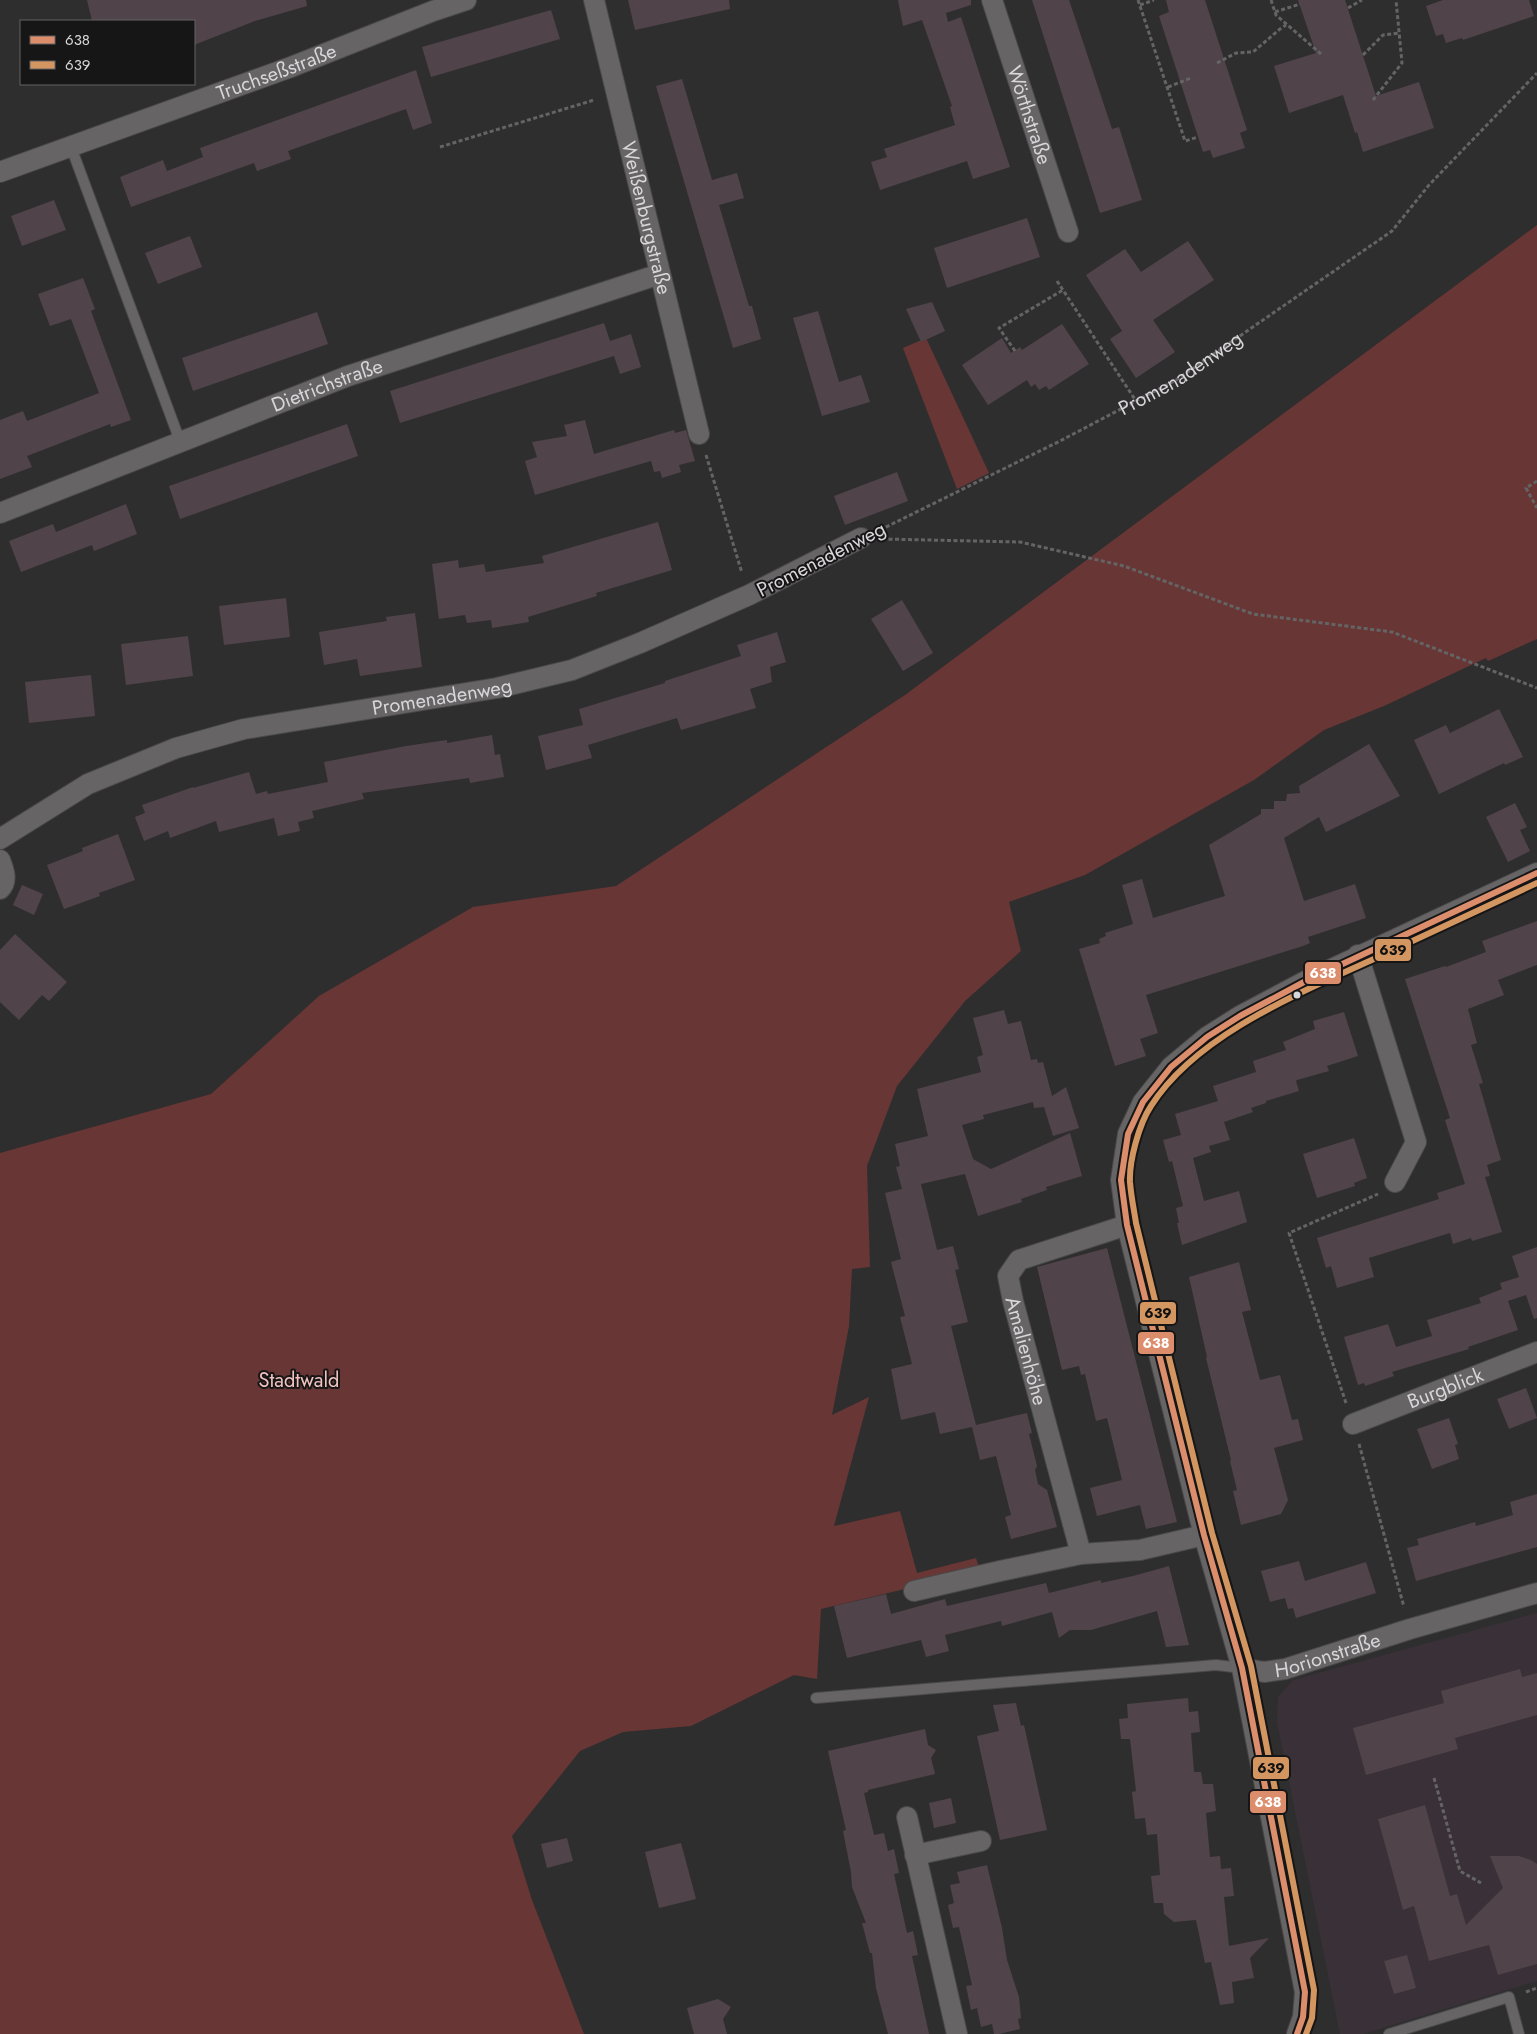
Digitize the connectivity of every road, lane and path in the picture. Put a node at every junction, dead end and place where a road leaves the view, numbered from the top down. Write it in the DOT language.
graph roads {
  1 [pos="466,0"];
  2 [pos="594,0"];
  3 [pos="992,0"];
  4 [pos="1138,0"];
  5 [pos="1154,0"];
  6 [pos="1270,0"];
  7 [pos="1362,0"];
  8 [pos="1396,0"];
  9 [pos="1300,4"];
  10 [pos="1140,5"];
  11 [pos="1348,8"];
  12 [pos="1275,12"];
  13 [pos="1286,25"];
  14 [pos="1400,33"];
  15 [pos="1321,54"];
  16 [pos="1363,56"];
  17 [pos="1218,63"];
  18 [pos="1537,73"];
  19 [pos="1191,78"];
  20 [pos="1168,87"];
  21 [pos="617,94"];
  22 [pos="1373,100"];
  23 [pos="1198,137"];
  24 [pos="71,147"];
  25 [pos="440,147"];
  26 [pos="0,172"];
  27 [pos="1068,232"];
  28 [pos="660,274"];
  29 [pos="1057,281"];
  30 [pos="1063,290"];
  31 [pos="1014,351"];
  32 [pos="1136,401"];
  33 [pos="700,434"];
  34 [pos="180,441"];
  35 [pos="1537,481"];
  36 [pos="1537,508"];
  37 [pos="0,514"];
  38 [pos="861,538"];
  39 [pos="749,595"];
  40 [pos="1537,688"];
  41 [pos="0,838"];
  42 [pos="0,860"];
  43 [pos="1537,873"];
  44 [pos="0,889"];
  45 [pos="1358,956"];
  46 [pos="1395,1182"];
  47 [pos="1377,1195"];
  48 [pos="1127,1225"];
  49 [pos="1537,1352"];
  50 [pos="1353,1424"];
  51 [pos="1204,1535"];
  52 [pos="1081,1554"];
  53 [pos="914,1591"];
  54 [pos="1537,1593"];
  55 [pos="1410,1630"];
  56 [pos="1242,1668"];
  57 [pos="816,1698"];
  58 [pos="1434,1778"];
  59 [pos="907,1817"];
  60 [pos="981,1841"];
  61 [pos="915,1856"];
  62 [pos="1481,1883"];
  63 [pos="957,2034"];
  64 [pos="1297,2034"];
  65 [pos="1389,2034"];
  66 [pos="1519,2034"];
  1 -- 24 [label="street, Truchseßstraße"];
  2 -- 21 [label="street, Weißenburgstraße"];
  3 -- 27 [label="street, Wörthstraße"];
  4 -- 10 [label="path"];
  5 -- 10 [label="path"];
  6 -- 12 [label="path"];
  7 -- 11 [label="path"];
  8 -- 14 [label="path"];
  9 -- 12 [label="path"];
  10 -- 20 [label="path"];
  12 -- 13 [label="path"];
  13 -- 15 [label="path"];
  13 -- 17 [label="path"];
  14 -- 16 [label="path"];
  14 -- 22 [label="path"];
  18 -- 32 [label="path, Promenadenweg"];
  19 -- 20 [label="path"];
  20 -- 23 [label="path"];
  21 -- 25 [label="path"];
  21 -- 28 [label="street, Weißenburgstraße"];
  24 -- 26 [label="street, Truchseßstraße"];
  24 -- 34 [label="lane"];
  28 -- 33 [label="street, Weißenburgstraße"];
  28 -- 34 [label="street, Dietrichstraße"];
  29 -- 30 [label="path"];
  30 -- 31 [label="path"];
  30 -- 32 [label="path"];
  32 -- 38 [label="path, Promenadenweg"];
  33 -- 39 [label="path"];
  34 -- 37 [label="street, Dietrichstraße"];
  35 -- 36 [label="path"];
  38 -- 39 [label="street, Promenadenweg"];
  38 -- 40 [label="path"];
  39 -- 41 [label="street, Promenadenweg"];
  42 -- 44 [label="street"];
  43 -- 45 [label="street"];
  45 -- 46 [label="street"];
  45 -- 48 [label="street"];
  47 -- 50 [label="path"];
  48 -- 51 [label="street"];
  48 -- 52 [label="street, Amalienhöhe"];
  49 -- 50 [label="street, Burgblick"];
  50 -- 55 [label="path"];
  51 -- 52 [label="street"];
  51 -- 56 [label="street"];
  52 -- 53 [label="street"];
  54 -- 55 [label="street, Horionstraße"];
  55 -- 56 [label="street, Horionstraße"];
  56 -- 57 [label="lane"];
  56 -- 64 [label="street, Horionstraße"];
  58 -- 62 [label="path"];
  59 -- 61 [label="street"];
  60 -- 61 [label="street"];
  61 -- 63 [label="street"];
  65 -- 66 [label="lane"];
}
